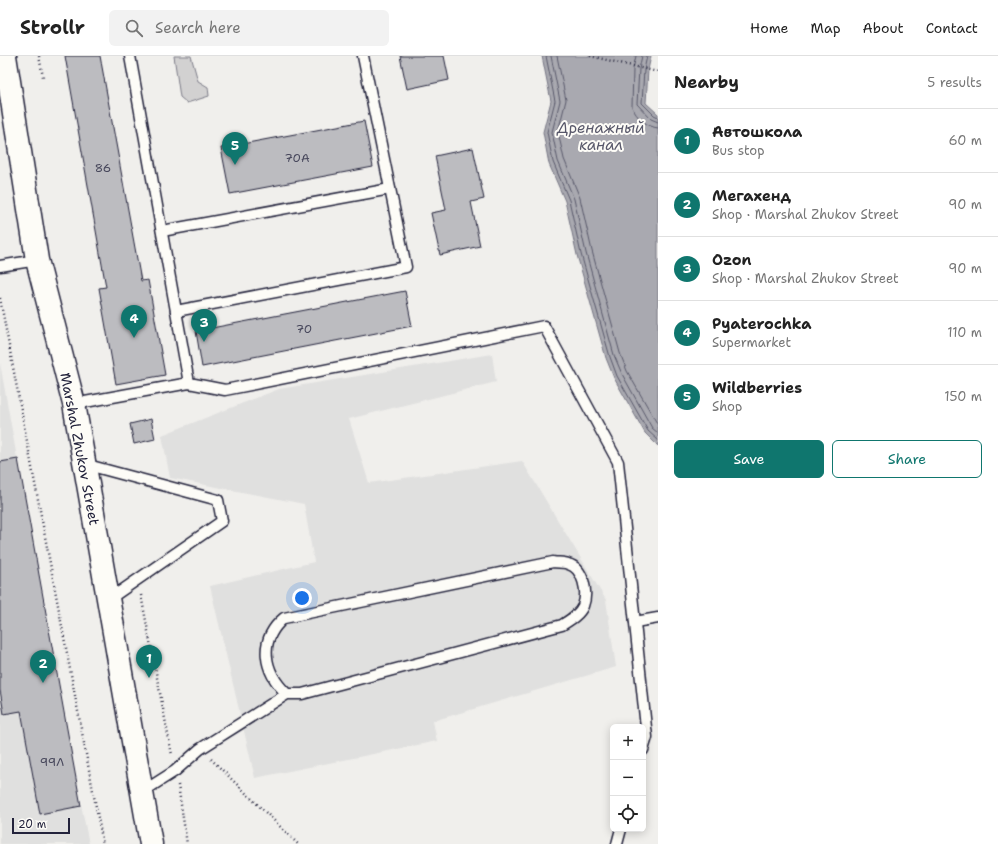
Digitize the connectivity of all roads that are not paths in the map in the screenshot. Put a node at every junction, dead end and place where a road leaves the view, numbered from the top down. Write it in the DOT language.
graph roads {
  1 [pos="5,56"];
  2 [pos="130,56"];
  3 [pos="363,56"];
  4 [pos="390,190"];
  5 [pos="162,232"];
  6 [pos="37,260"];
  7 [pos="0,266"];
  8 [pos="176,311"];
  9 [pos="189,383"];
  10 [pos="74,404"];
  11 [pos="84,464"];
  12 [pos="108,600"];
  13 [pos="658,618"];
  14 [pos="635,622"];
  15 [pos="287,694"];
  16 [pos="646,724"];
  17 [pos="646,727"];
  18 [pos="646,740"];
  19 [pos="142,792"];
  20 [pos="620,832"];
  21 [pos="151,844"];
  22 [pos="616,844"];
  1 -- 6 [label="main road, Marshal Zhukov Street"];
  2 -- 5 [label="lane"];
  3 -- 4 [label="lane"];
  4 -- 5 [label="lane"];
  4 -- 8 [label="lane"];
  5 -- 8 [label="lane"];
  6 -- 7 [label="lane"];
  6 -- 10 [label="main road, Marshal Zhukov Street"];
  8 -- 9 [label="lane"];
  9 -- 10 [label="lane"];
  9 -- 14 [label="lane"];
  10 -- 11 [label="main road, Marshal Zhukov Street"];
  11 -- 12 [label="main road, Marshal Zhukov Street"];
  11 -- 12 [label="lane"];
  12 -- 19 [label="main road, Marshal Zhukov Street"];
  13 -- 14 [label="lane"];
  14 -- 16 [label="lane"];
  15 -- 15 [label="lane"];
  15 -- 19 [label="lane"];
  17 -- 18 [label="lane"];
  19 -- 21 [label="main road, Marshal Zhukov Street"];
  20 -- 22 [label="lane"];
}
